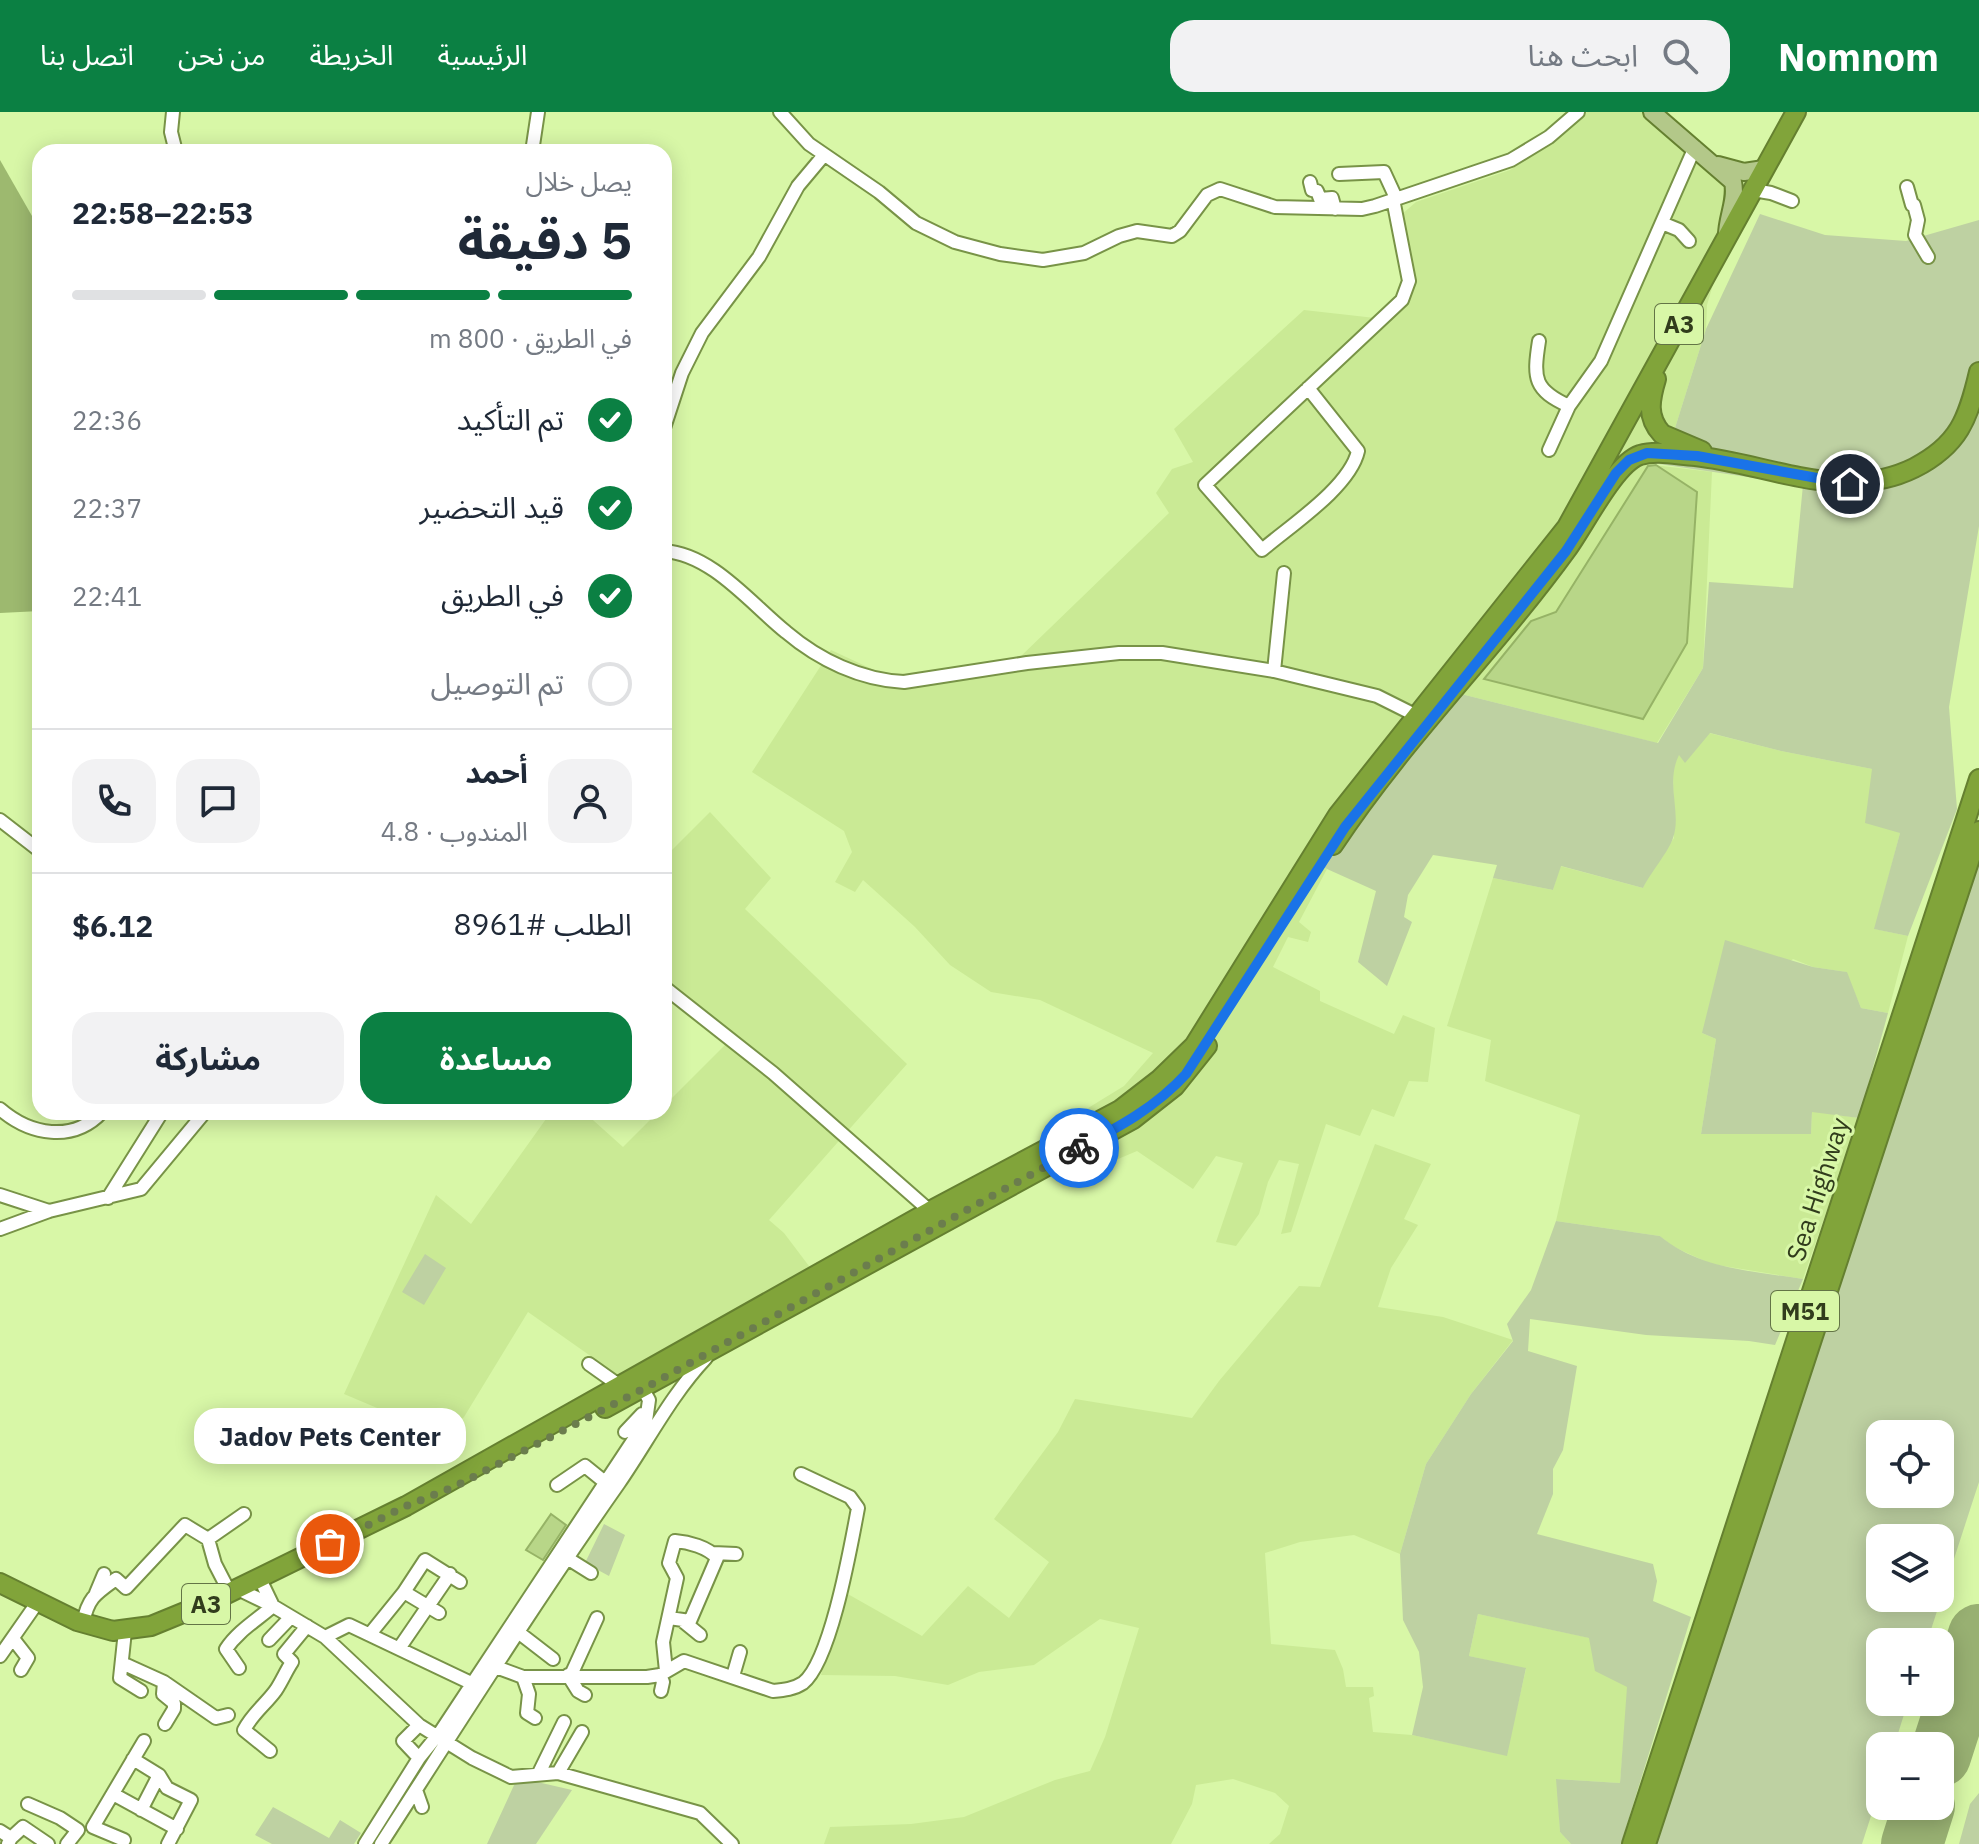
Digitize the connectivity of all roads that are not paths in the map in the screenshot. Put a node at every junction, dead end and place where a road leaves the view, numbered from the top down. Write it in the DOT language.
graph roads {
  1 [pos="173,112"];
  2 [pos="538,112"];
  3 [pos="780,112"];
  4 [pos="1578,112"];
  5 [pos="1652,112"];
  6 [pos="1791,117"];
  7 [pos="174,144"];
  8 [pos="533,144"];
  9 [pos="1695,147"];
  10 [pos="824,155"];
  11 [pos="1716,165"];
  12 [pos="1764,169"];
  13 [pos="1339,174"];
  14 [pos="1310,182"];
  15 [pos="1907,187"];
  16 [pos="1753,190"];
  17 [pos="1394,199"];
  18 [pos="1792,201"];
  19 [pos="1335,209"];
  20 [pos="1662,223"];
  21 [pos="1727,235"];
  22 [pos="1689,241"];
  23 [pos="1928,257"];
  24 [pos="1539,341"];
  25 [pos="1663,353"];
  26 [pos="1979,372"];
  27 [pos="1308,388"];
  28 [pos="672,404"];
  29 [pos="1569,406"];
  30 [pos="1549,450"];
  31 [pos="1724,459"];
  32 [pos="672,553"];
  33 [pos="1284,573"];
  34 [pos="1274,671"];
  35 [pos="1415,715"];
  36 [pos="1979,779"];
  37 [pos="0,820"];
  38 [pos="1979,831"];
  39 [pos="32,845"];
  40 [pos="672,993"];
  41 [pos="0,1109"];
  42 [pos="92,1120"];
  43 [pos="157,1120"];
  44 [pos="198,1120"];
  45 [pos="0,1195"];
  46 [pos="108,1198"];
  47 [pos="49,1211"];
  48 [pos="930,1211"];
  49 [pos="0,1229"];
  50 [pos="713,1351"];
  51 [pos="589,1364"];
  52 [pos="620,1386"];
  53 [pos="646,1394"];
  54 [pos="625,1432"];
  55 [pos="801,1474"];
  56 [pos="606,1483"];
  57 [pos="557,1485"];
  58 [pos="406,1506"];
  59 [pos="244,1514"];
  60 [pos="208,1539"];
  61 [pos="713,1553"];
  62 [pos="736,1554"];
  63 [pos="567,1558"];
  64 [pos="591,1573"];
  65 [pos="104,1574"];
  66 [pos="260,1579"];
  67 [pos="0,1583"];
  68 [pos="234,1591"];
  69 [pos="404,1592"];
  70 [pos="96,1593"];
  71 [pos="37,1603"];
  72 [pos="273,1606"];
  73 [pos="426,1606"];
  74 [pos="439,1613"];
  75 [pos="291,1617"];
  76 [pos="597,1618"];
  77 [pos="669,1618"];
  78 [pos="684,1622"];
  79 [pos="83,1623"];
  80 [pos="307,1626"];
  81 [pos="125,1631"];
  82 [pos="518,1632"];
  83 [pos="370,1634"];
  84 [pos="700,1635"];
  85 [pos="325,1637"];
  86 [pos="14,1640"];
  87 [pos="269,1640"];
  88 [pos="400,1647"];
  89 [pos="740,1652"];
  90 [pos="0,1656"];
  91 [pos="553,1659"];
  92 [pos="122,1663"];
  93 [pos="496,1667"];
  94 [pos="239,1668"];
  95 [pos="21,1670"];
  96 [pos="663,1673"];
  97 [pos="569,1675"];
  98 [pos="733,1676"];
  99 [pos="523,1677"];
  100 [pos="164,1682"];
  101 [pos="471,1683"];
  102 [pos="141,1691"];
  103 [pos="661,1691"];
  104 [pos="585,1695"];
  105 [pos="228,1715"];
  106 [pos="535,1718"];
  107 [pos="165,1724"];
  108 [pos="560,1724"];
  109 [pos="419,1725"];
  110 [pos="582,1732"];
  111 [pos="441,1740"];
  112 [pos="144,1741"];
  113 [pos="270,1751"];
  114 [pos="419,1758"];
  115 [pos="133,1759"];
  116 [pos="535,1773"];
  117 [pos="558,1773"];
  118 [pos="159,1775"];
  119 [pos="416,1790"];
  120 [pos="113,1794"];
  121 [pos="422,1807"];
  122 [pos="141,1810"];
  123 [pos="23,1827"];
  124 [pos="177,1829"];
  125 [pos="6,1838"];
  126 [pos="125,1843"];
  127 [pos="48,1844"];
  128 [pos="67,1844"];
  129 [pos="168,1844"];
  130 [pos="365,1844"];
  131 [pos="381,1844"];
  132 [pos="732,1844"];
  133 [pos="1632,1844"];
  134 [pos="1646,1844"];
  1 -- 7 [label="street"];
  2 -- 8 [label="street"];
  3 -- 10 [label="street"];
  4 -- 17 [label="street"];
  5 -- 9 [label="main road"];
  6 -- 12 [label="highway, A3"];
  9 -- 11 [label="main road"];
  9 -- 20 [label="street"];
  10 -- 19 [label="street"];
  10 -- 28 [label="street"];
  11 -- 12 [label="main road"];
  11 -- 21 [label="main road"];
  12 -- 16 [label="highway, A3"];
  13 -- 17 [label="street"];
  14 -- 19 [label="street"];
  15 -- 23 [label="street"];
  16 -- 18 [label="street"];
  16 -- 21 [label="highway, A3"];
  17 -- 19 [label="street"];
  17 -- 27 [label="street"];
  20 -- 22 [label="street"];
  20 -- 29 [label="street"];
  21 -- 25 [label="highway, A3"];
  24 -- 29 [label="street"];
  25 -- 31 [label="highway"];
  25 -- 35 [label="highway, A3"];
  26 -- 31 [label="highway, A3"];
  27 -- 27 [label="street"];
  29 -- 30 [label="street"];
  31 -- 50 [label="highway, A3"];
  32 -- 34 [label="street"];
  33 -- 34 [label="street"];
  34 -- 35 [label="street"];
  35 -- 48 [label="highway, A3"];
  36 -- 133 [label="highway, Sea Highway / M51"];
  37 -- 39 [label="street"];
  38 -- 134 [label="highway, Sea Highway / M51"];
  40 -- 48 [label="street"];
  41 -- 42 [label="street"];
  43 -- 46 [label="street"];
  44 -- 46 [label="street"];
  45 -- 47 [label="street"];
  46 -- 47 [label="street"];
  47 -- 49 [label="street"];
  48 -- 52 [label="highway, A3"];
  50 -- 53 [label="highway, A3"];
  50 -- 63 [label="street"];
  51 -- 52 [label="street"];
  52 -- 58 [label="highway, A3"];
  53 -- 54 [label="street"];
  53 -- 56 [label="street"];
  53 -- 58 [label="highway, A3"];
  55 -- 98 [label="street"];
  56 -- 57 [label="street"];
  56 -- 101 [label="street"];
  58 -- 66 [label="highway, A3"];
  59 -- 60 [label="street"];
  60 -- 68 [label="street"];
  60 -- 70 [label="street"];
  61 -- 62 [label="street"];
  61 -- 77 [label="street"];
  61 -- 78 [label="street"];
  63 -- 64 [label="street"];
  63 -- 82 [label="street"];
  65 -- 70 [label="street"];
  66 -- 68 [label="highway, A3"];
  66 -- 72 [label="street"];
  67 -- 71 [label="highway, A3"];
  68 -- 72 [label="street"];
  68 -- 81 [label="highway, A3"];
  69 -- 73 [label="street"];
  69 -- 73 [label="street"];
  69 -- 83 [label="street"];
  70 -- 79 [label="street"];
  71 -- 79 [label="highway, A3"];
  71 -- 86 [label="street"];
  72 -- 75 [label="street"];
  72 -- 94 [label="street"];
  73 -- 74 [label="street"];
  73 -- 88 [label="street"];
  75 -- 80 [label="street"];
  75 -- 87 [label="street"];
  76 -- 97 [label="street"];
  77 -- 78 [label="street"];
  77 -- 96 [label="street"];
  78 -- 84 [label="street"];
  79 -- 81 [label="highway, A3"];
  80 -- 85 [label="street"];
  80 -- 113 [label="street"];
  81 -- 92 [label="street"];
  82 -- 91 [label="street"];
  82 -- 93 [label="street"];
  83 -- 85 [label="street"];
  83 -- 88 [label="street"];
  85 -- 109 [label="street"];
  86 -- 90 [label="street"];
  86 -- 95 [label="street"];
  88 -- 101 [label="street"];
  89 -- 98 [label="street"];
  92 -- 100 [label="street"];
  92 -- 102 [label="street"];
  93 -- 99 [label="street"];
  93 -- 111 [label="street"];
  96 -- 97 [label="street"];
  96 -- 98 [label="street"];
  96 -- 103 [label="street"];
  97 -- 99 [label="street"];
  97 -- 104 [label="street"];
  99 -- 106 [label="street"];
  100 -- 105 [label="street"];
  100 -- 107 [label="street"];
  101 -- 111 [label="street"];
  108 -- 116 [label="street"];
  109 -- 111 [label="street"];
  109 -- 114 [label="street"];
  110 -- 117 [label="street"];
  111 -- 114 [label="street"];
  111 -- 116 [label="street"];
  111 -- 119 [label="street"];
  112 -- 115 [label="street"];
  114 -- 130 [label="street"];
  115 -- 118 [label="street"];
  115 -- 120 [label="street"];
  116 -- 117 [label="street"];
  117 -- 132 [label="street"];
  118 -- 122 [label="street"];
  118 -- 124 [label="street"];
  119 -- 121 [label="street"];
  119 -- 131 [label="street"];
  120 -- 122 [label="street"];
  120 -- 126 [label="street"];
  122 -- 124 [label="street"];
  123 -- 125 [label="street"];
  123 -- 127 [label="street"];
  123 -- 128 [label="street"];
  124 -- 129 [label="street"];
}
